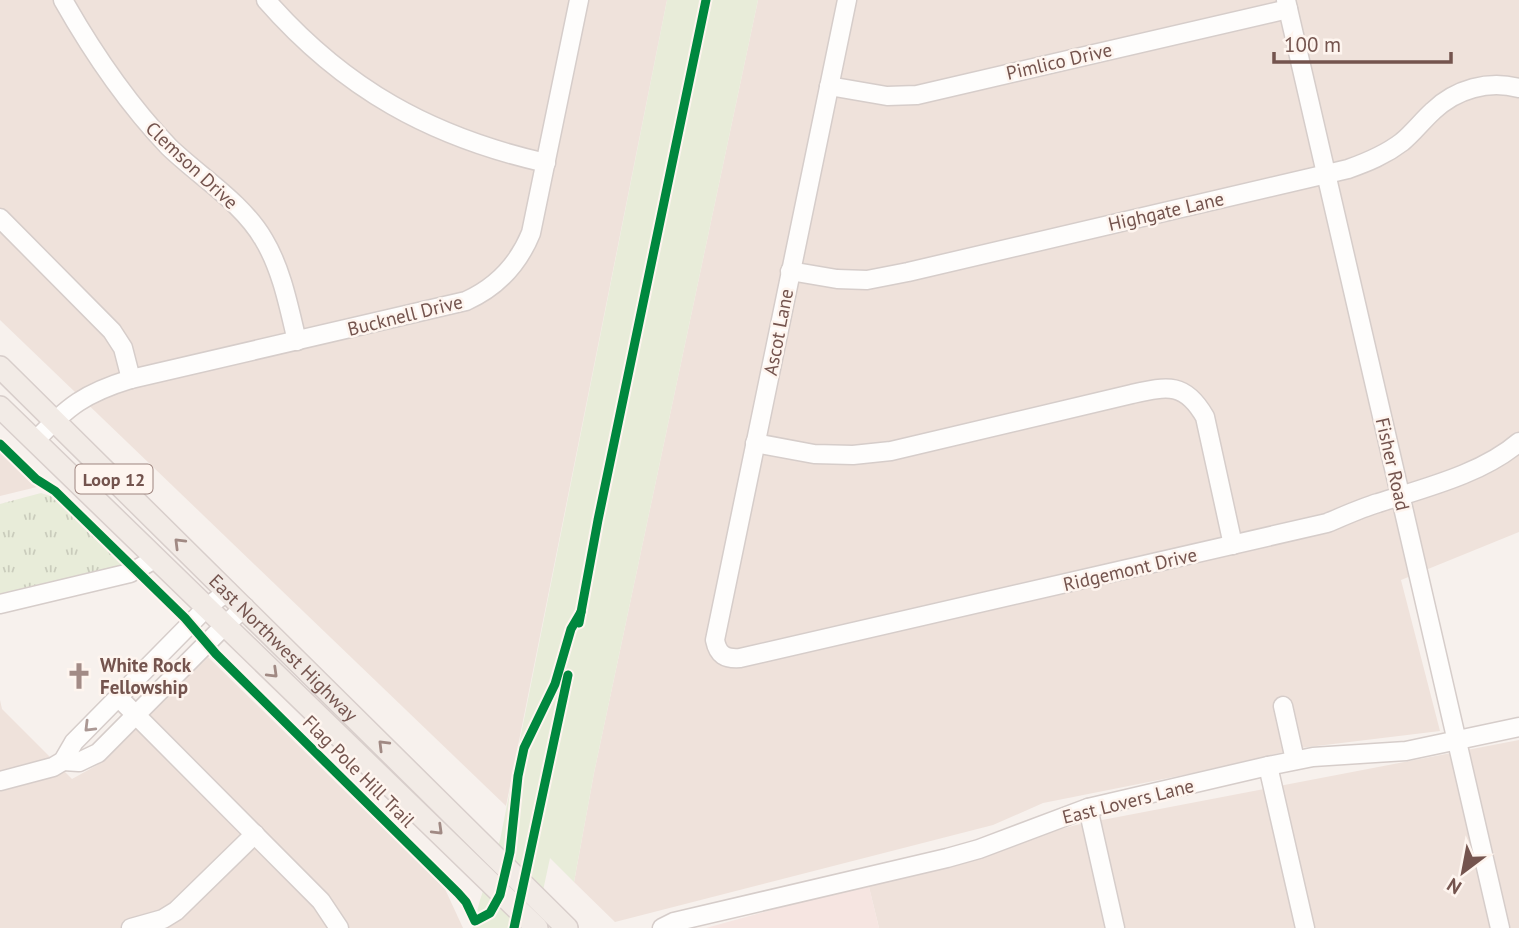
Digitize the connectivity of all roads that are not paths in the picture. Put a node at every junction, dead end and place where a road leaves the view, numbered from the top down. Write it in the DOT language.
graph roads {
  1 [pos="63,0"];
  2 [pos="266,0"];
  3 [pos="579,0"];
  4 [pos="847,0"];
  5 [pos="1287,4"];
  6 [pos="829,86"];
  7 [pos="1519,88"];
  8 [pos="546,163"];
  9 [pos="1326,174"];
  10 [pos="0,218"];
  11 [pos="790,271"];
  12 [pos="297,341"];
  13 [pos="0,367"];
  14 [pos="131,379"];
  15 [pos="0,407"];
  16 [pos="55,420"];
  17 [pos="35,441"];
  18 [pos="1519,442"];
  19 [pos="755,443"];
  20 [pos="1401,496"];
  21 [pos="1233,545"];
  22 [pos="155,559"];
  23 [pos="228,591"];
  24 [pos="0,604"];
  25 [pos="245,607"];
  26 [pos="206,608"];
  27 [pos="224,626"];
  28 [pos="728,659"];
  29 [pos="118,697"];
  30 [pos="1283,706"];
  31 [pos="136,716"];
  32 [pos="1519,727"];
  33 [pos="1457,741"];
  34 [pos="1295,760"];
  35 [pos="63,761"];
  36 [pos="1268,766"];
  37 [pos="0,781"];
  38 [pos="1088,808"];
  39 [pos="255,834"];
  40 [pos="131,928"];
  41 [pos="339,928"];
  42 [pos="537,928"];
  43 [pos="567,928"];
  44 [pos="662,928"];
  45 [pos="1115,928"];
  46 [pos="1305,928"];
  47 [pos="1500,928"];
  1 -- 12 [label="street, Clemson Drive"];
  2 -- 8 [label="street"];
  3 -- 8 [label="street, Bucknell Drive"];
  4 -- 6 [label="street, Ascot Lane"];
  5 -- 6 [label="street, Pimlico Drive"];
  5 -- 9 [label="street, Fisher Road"];
  6 -- 11 [label="street, Ascot Lane"];
  7 -- 9 [label="street, Highgate Lane"];
  8 -- 12 [label="street, Bucknell Drive"];
  9 -- 11 [label="street, Highgate Lane"];
  9 -- 20 [label="street, Fisher Road"];
  10 -- 14 [label="street"];
  11 -- 19 [label="street, Ascot Lane"];
  12 -- 14 [label="street, Bucknell Drive"];
  13 -- 16 [label="main road, East Northwest Highway / Loop 12"];
  14 -- 16 [label="street, Bucknell Drive"];
  15 -- 17 [label="main road, East Northwest Highway / Loop 12"];
  16 -- 17 [label="street, Bucknell Drive"];
  23 -- 16 [label="main road, East Northwest Highway / Loop 12, one-way"];
  17 -- 22 [label="main road, East Northwest Highway / Loop 12"];
  18 -- 20 [label="street, Ridgemont Drive"];
  19 -- 21 [label="street"];
  19 -- 28 [label="street, Ascot Lane"];
  20 -- 21 [label="street, Ridgemont Drive"];
  20 -- 33 [label="street, Fisher Road"];
  21 -- 28 [label="street, Ridgemont Drive"];
  22 -- 24 [label="street"];
  22 -- 26 [label="main road, East Northwest Highway / Loop 12"];
  23 -- 25 [label="main road, East Northwest Highway / Loop 12"];
  23 -- 26 [label="street"];
  25 -- 27 [label="street"];
  43 -- 25 [label="main road, East Northwest Highway / Loop 12, one-way"];
  26 -- 27 [label="main road, East Northwest Highway / Loop 12"];
  26 -- 29 [label="street"];
  27 -- 31 [label="street"];
  27 -- 42 [label="main road, East Northwest Highway / Loop 12, one-way"];
  29 -- 31 [label="street"];
  29 -- 35 [label="street, one-way"];
  30 -- 34 [label="street"];
  31 -- 35 [label="street"];
  31 -- 39 [label="street"];
  32 -- 33 [label="street, East Lovers Lane"];
  33 -- 34 [label="street, East Lovers Lane"];
  33 -- 47 [label="street, Fisher Road"];
  34 -- 36 [label="street, East Lovers Lane"];
  35 -- 37 [label="street"];
  36 -- 38 [label="street, East Lovers Lane"];
  36 -- 46 [label="street"];
  38 -- 44 [label="street, East Lovers Lane"];
  38 -- 45 [label="street"];
  39 -- 40 [label="street"];
  39 -- 41 [label="street"];
}
